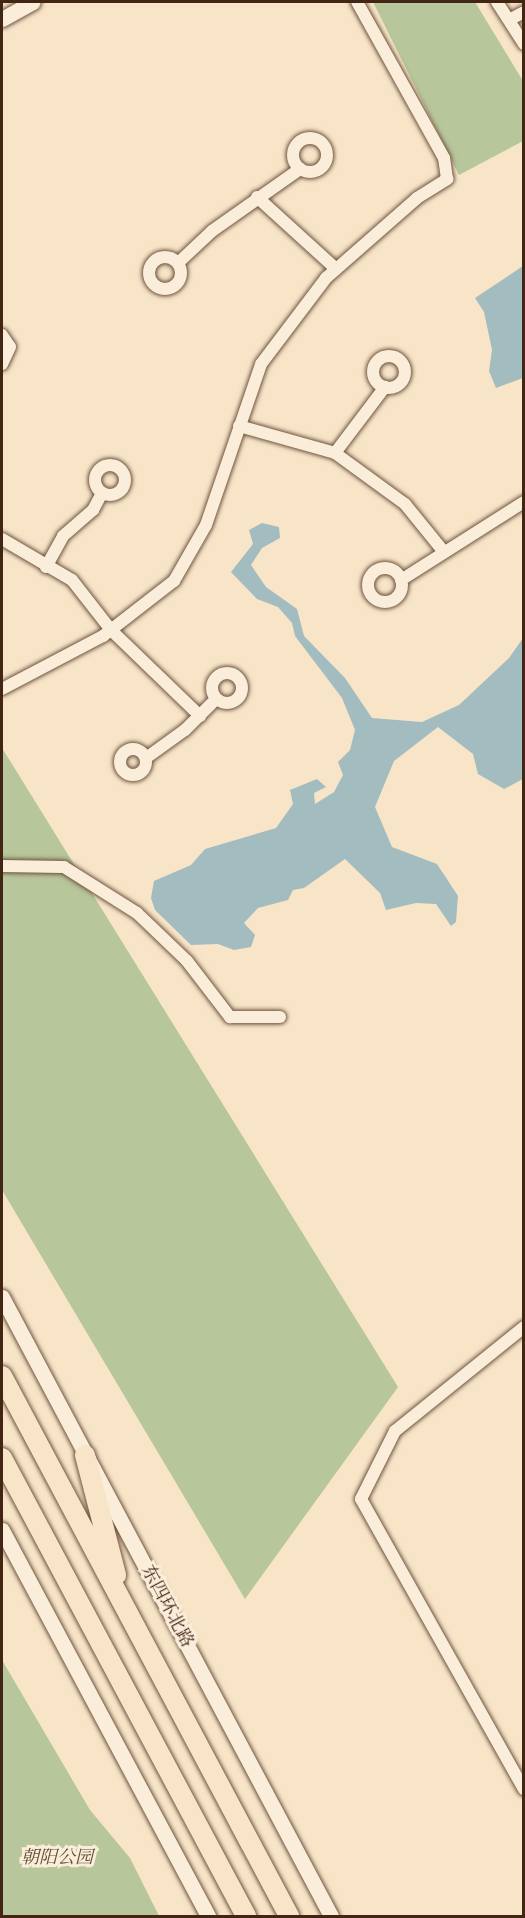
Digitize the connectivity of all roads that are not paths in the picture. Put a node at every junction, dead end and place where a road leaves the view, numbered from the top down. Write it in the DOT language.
graph roads {
  1 [pos="33,2"];
  2 [pos="357,2"];
  3 [pos="497,2"];
  4 [pos="524,12"];
  5 [pos="2,19"];
  6 [pos="508,20"];
  7 [pos="524,44"];
  8 [pos="300,169"];
  9 [pos="256,197"];
  10 [pos="177,263"];
  11 [pos="336,269"];
  12 [pos="2,335"];
  13 [pos="2,364"];
  14 [pos="385,387"];
  15 [pos="239,426"];
  16 [pos="334,453"];
  17 [pos="102,493"];
  18 [pos="524,502"];
  19 [pos="2,539"];
  20 [pos="444,552"];
  21 [pos="46,567"];
  22 [pos="401,580"];
  23 [pos="111,630"];
  24 [pos="2,689"];
  25 [pos="216,699"];
  26 [pos="200,716"];
  27 [pos="146,758"];
  28 [pos="2,866"];
  29 [pos="280,1017"];
  30 [pos="2,1297"];
  31 [pos="524,1327"];
  32 [pos="2,1376"];
  33 [pos="85,1455"];
  34 [pos="2,1458"];
  35 [pos="2,1530"];
  36 [pos="125,1606"];
  37 [pos="524,1789"];
  38 [pos="208,1917"];
  39 [pos="246,1917"];
  40 [pos="289,1917"];
  41 [pos="331,1917"];
  1 -- 5 [label="street"];
  2 -- 11 [label="street"];
  3 -- 6 [label="street"];
  4 -- 6 [label="street"];
  6 -- 7 [label="street"];
  8 -- 9 [label="street"];
  9 -- 10 [label="street"];
  9 -- 11 [label="street"];
  11 -- 15 [label="street"];
  12 -- 13 [label="street"];
  14 -- 16 [label="street"];
  15 -- 16 [label="street"];
  15 -- 23 [label="street"];
  16 -- 20 [label="street"];
  17 -- 21 [label="street"];
  18 -- 20 [label="street"];
  19 -- 21 [label="street"];
  20 -- 22 [label="street"];
  21 -- 23 [label="street"];
  23 -- 24 [label="street"];
  23 -- 26 [label="street"];
  25 -- 26 [label="street"];
  26 -- 27 [label="street"];
  28 -- 29 [label="street"];
  30 -- 33 [label="street, 东四环北路"];
  31 -- 37 [label="street"];
  32 -- 36 [label="highway, 东四环北路"];
  33 -- 36 [label="highway"];
  33 -- 41 [label="street, 东四环北路"];
  34 -- 39 [label="highway"];
  35 -- 38 [label="street"];
  36 -- 40 [label="highway, 东四环北路"];
}
